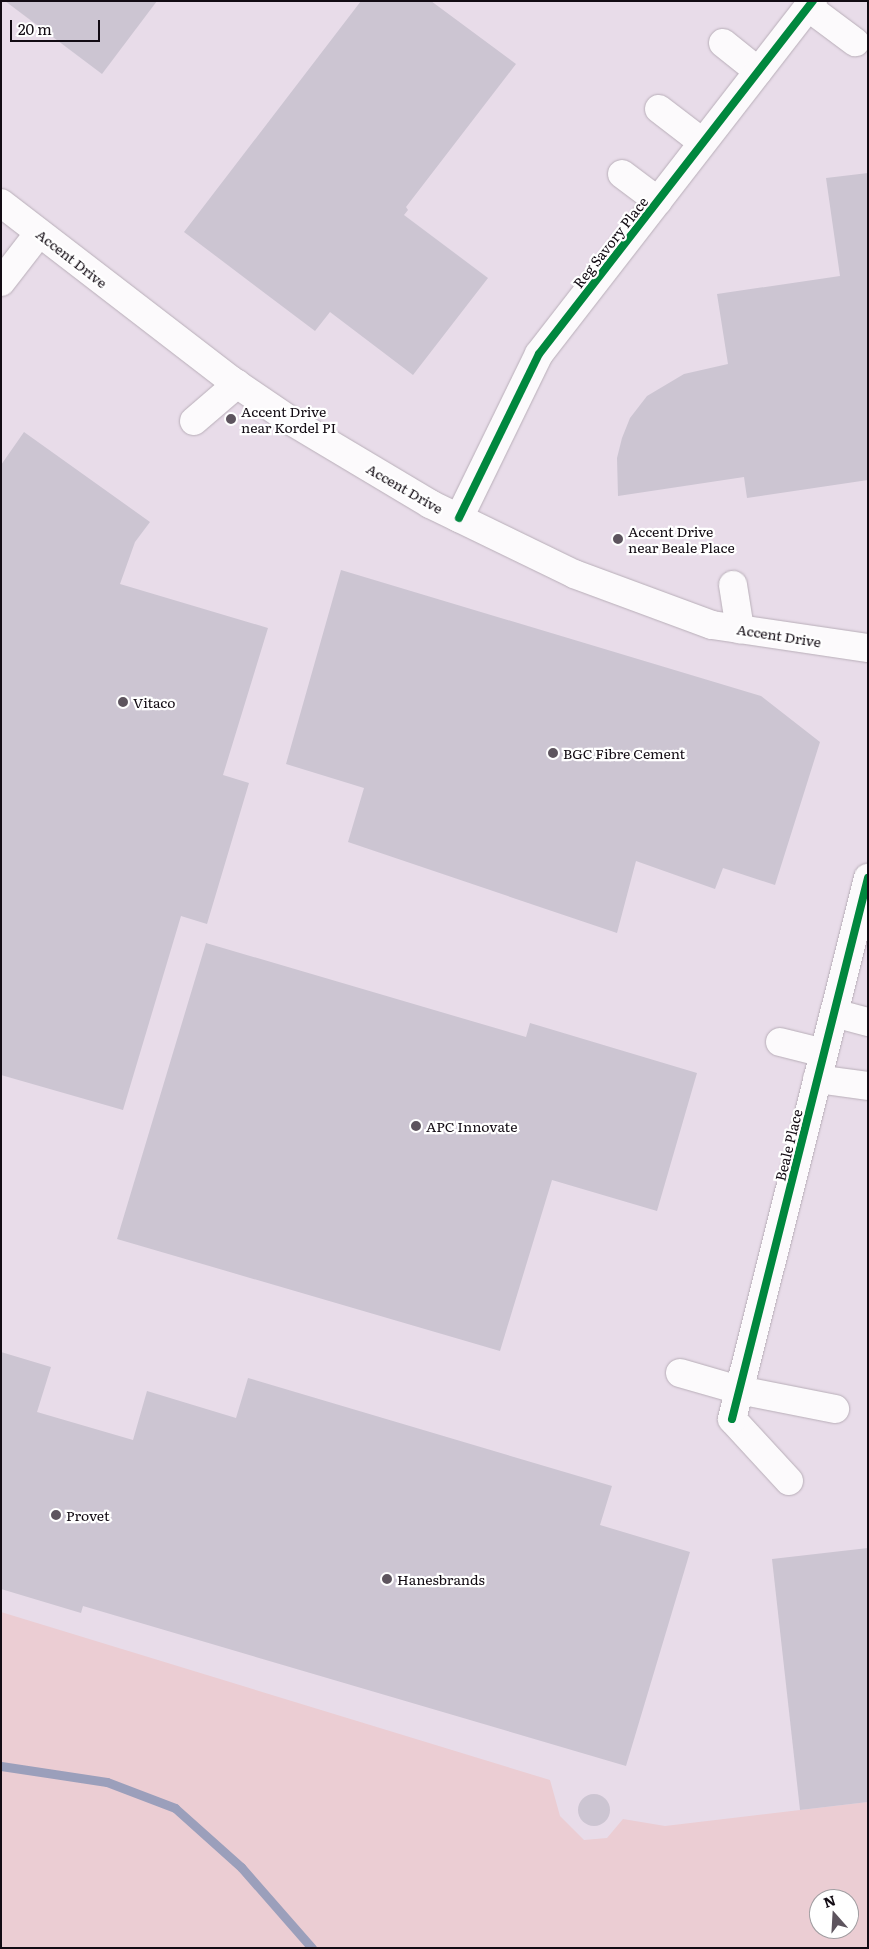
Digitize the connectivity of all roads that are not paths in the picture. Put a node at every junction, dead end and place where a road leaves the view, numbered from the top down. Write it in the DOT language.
graph roads {
  1 [pos="810,4"];
  2 [pos="855,42"];
  3 [pos="723,43"];
  4 [pos="758,71"];
  5 [pos="659,109"];
  6 [pos="702,142"];
  7 [pos="622,174"];
  8 [pos="658,201"];
  9 [pos="1,203"];
  10 [pos="39,233"];
  11 [pos="1,282"];
  12 [pos="237,384"];
  13 [pos="194,421"];
  14 [pos="459,518"];
  15 [pos="733,585"];
  16 [pos="740,629"];
  17 [pos="868,648"];
  18 [pos="868,878"];
  19 [pos="834,1013"];
  20 [pos="868,1022"];
  21 [pos="780,1042"];
  22 [pos="820,1066"];
  23 [pos="868,1086"];
  24 [pos="680,1373"];
  25 [pos="739,1390"];
  26 [pos="835,1409"];
  27 [pos="789,1481"];
  1 -- 2 [label="street"];
  1 -- 4 [label="street, Reg Savory Place"];
  3 -- 4 [label="street"];
  4 -- 6 [label="street, Reg Savory Place"];
  5 -- 6 [label="street"];
  6 -- 8 [label="street, Reg Savory Place"];
  7 -- 8 [label="street"];
  8 -- 14 [label="street, Reg Savory Place"];
  9 -- 10 [label="street, Accent Drive"];
  10 -- 11 [label="street"];
  10 -- 12 [label="street, Accent Drive"];
  12 -- 13 [label="street"];
  12 -- 14 [label="street, Accent Drive"];
  14 -- 16 [label="street, Accent Drive"];
  15 -- 16 [label="street"];
  16 -- 17 [label="street, Accent Drive"];
  18 -- 19 [label="street, Beale Place"];
  19 -- 20 [label="street"];
  19 -- 22 [label="street, Beale Place"];
  21 -- 22 [label="street"];
  22 -- 23 [label="street"];
  22 -- 25 [label="street, Beale Place"];
  24 -- 25 [label="street"];
  25 -- 26 [label="street"];
  25 -- 27 [label="street, Beale Place"];
}
